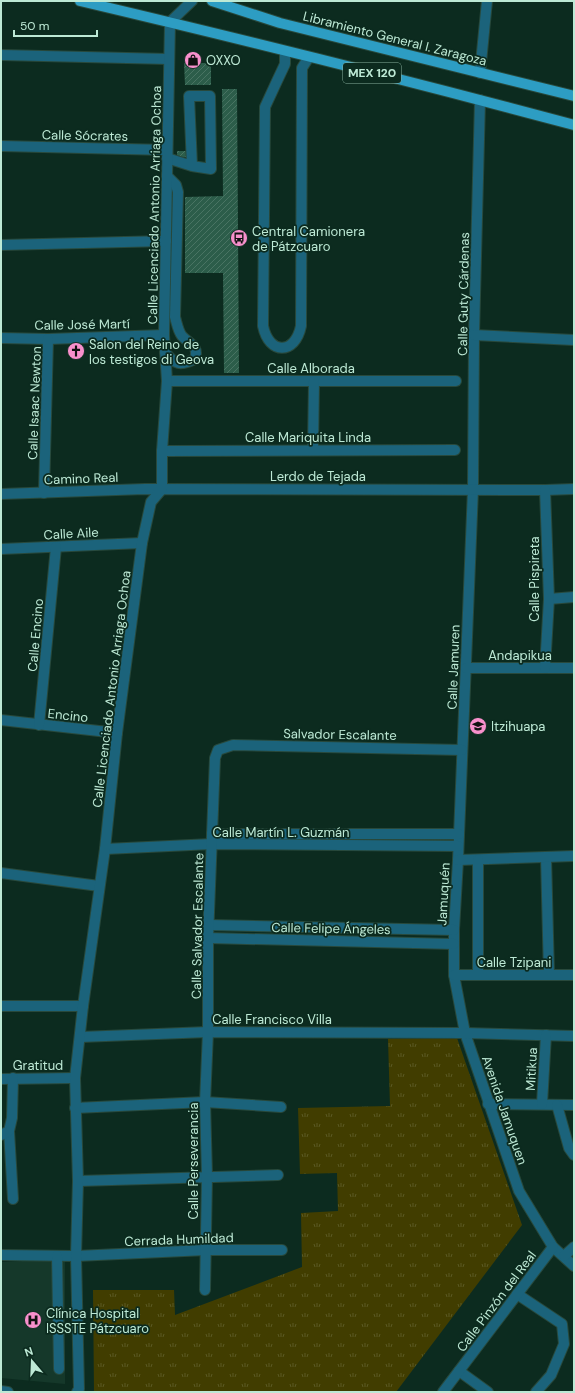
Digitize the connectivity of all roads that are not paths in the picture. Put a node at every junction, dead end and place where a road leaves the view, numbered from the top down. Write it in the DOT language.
graph roads {
  1 [pos="80,1"];
  2 [pos="192,1"];
  3 [pos="212,1"];
  4 [pos="487,1"];
  5 [pos="170,22"];
  6 [pos="285,51"];
  7 [pos="1,55"];
  8 [pos="309,57"];
  9 [pos="169,59"];
  10 [pos="480,73"];
  11 [pos="574,96"];
  12 [pos="480,100"];
  13 [pos="574,126"];
  14 [pos="1,146"];
  15 [pos="167,154"];
  16 [pos="192,166"];
  17 [pos="167,176"];
  18 [pos="166,241"];
  19 [pos="1,245"];
  20 [pos="164,335"];
  21 [pos="474,335"];
  22 [pos="1,338"];
  23 [pos="48,339"];
  24 [pos="574,340"];
  25 [pos="165,352"];
  26 [pos="314,380"];
  27 [pos="167,381"];
  28 [pos="456,381"];
  29 [pos="162,450"];
  30 [pos="313,450"];
  31 [pos="454,450"];
  32 [pos="574,488"];
  33 [pos="162,489"];
  34 [pos="473,489"];
  35 [pos="545,490"];
  36 [pos="44,493"];
  37 [pos="1,494"];
  38 [pos="142,543"];
  39 [pos="56,547"];
  40 [pos="1,549"];
  41 [pos="574,597"];
  42 [pos="549,599"];
  43 [pos="466,668"];
  44 [pos="545,668"];
  45 [pos="574,668"];
  46 [pos="1,720"];
  47 [pos="39,725"];
  48 [pos="117,733"];
  49 [pos="218,750"];
  50 [pos="462,750"];
  51 [pos="336,834"];
  52 [pos="459,834"];
  53 [pos="212,839"];
  54 [pos="335,845"];
  55 [pos="458,846"];
  56 [pos="105,849"];
  57 [pos="574,856"];
  58 [pos="546,857"];
  59 [pos="458,860"];
  60 [pos="478,860"];
  61 [pos="1,873"];
  62 [pos="99,886"];
  63 [pos="209,925"];
  64 [pos="337,928"];
  65 [pos="454,930"];
  66 [pos="208,938"];
  67 [pos="336,941"];
  68 [pos="454,944"];
  69 [pos="574,974"];
  70 [pos="454,975"];
  71 [pos="478,975"];
  72 [pos="549,975"];
  73 [pos="1,1006"];
  74 [pos="83,1006"];
  75 [pos="208,1032"];
  76 [pos="465,1033"];
  77 [pos="546,1035"];
  78 [pos="574,1036"];
  79 [pos="80,1037"];
  80 [pos="13,1078"];
  81 [pos="75,1078"];
  82 [pos="1,1079"];
  83 [pos="206,1102"];
  84 [pos="488,1104"];
  85 [pos="542,1104"];
  86 [pos="557,1105"];
  87 [pos="574,1105"];
  88 [pos="281,1106"];
  89 [pos="76,1108"];
  90 [pos="5,1133"];
  91 [pos="572,1149"];
  92 [pos="278,1175"];
  93 [pos="207,1176"];
  94 [pos="78,1181"];
  95 [pos="13,1199"];
  96 [pos="553,1246"];
  97 [pos="574,1247"];
  98 [pos="206,1250"];
  99 [pos="282,1250"];
  100 [pos="1,1255"];
  101 [pos="57,1256"];
  102 [pos="76,1256"];
  103 [pos="564,1256"];
  104 [pos="574,1266"];
  105 [pos="206,1290"];
  106 [pos="517,1294"];
  107 [pos="59,1369"];
  108 [pos="459,1372"];
  109 [pos="1,1391"];
  110 [pos="8,1392"];
  111 [pos="77,1392"];
  112 [pos="443,1392"];
  113 [pos="488,1392"];
  114 [pos="536,1392"];
  1 -- 5 [label="main road, MEX 120"];
  2 -- 5 [label="street"];
  3 -- 10 [label="main road, Libramiento General I. Zaragoza / MEX 120"];
  4 -- 10 [label="street"];
  5 -- 6 [label="main road, MEX 120"];
  5 -- 9 [label="street, Calle Licenciado Antonio Arriaga Ochoa"];
  6 -- 8 [label="main road, MEX 120"];
  6 -- 8 [label="street"];
  7 -- 9 [label="street"];
  8 -- 12 [label="main road, MEX 120"];
  9 -- 15 [label="street, Calle Licenciado Antonio Arriaga Ochoa"];
  10 -- 11 [label="main road, Libramiento General I. Zaragoza / MEX 120"];
  12 -- 13 [label="main road, MEX 120"];
  12 -- 21 [label="street, Calle Guty Cárdenas"];
  14 -- 15 [label="street, Calle Sócrates"];
  15 -- 16 [label="street, Calle Sócrates"];
  15 -- 17 [label="street, Calle Licenciado Antonio Arriaga Ochoa"];
  16 -- 16 [label="street, Calle Sócrates"];
  17 -- 18 [label="street, Calle Licenciado Antonio Arriaga Ochoa"];
  17 -- 25 [label="street"];
  18 -- 19 [label="street"];
  18 -- 20 [label="street, Calle Licenciado Antonio Arriaga Ochoa"];
  20 -- 23 [label="street, Calle José Martí"];
  20 -- 25 [label="street, Calle Licenciado Antonio Arriaga Ochoa"];
  21 -- 24 [label="street"];
  21 -- 34 [label="street, Calle Guty Cárdenas"];
  22 -- 23 [label="street, Calle José Martí"];
  23 -- 36 [label="street, Calle Isaac Newton"];
  25 -- 27 [label="street, Calle Licenciado Antonio Arriaga Ochoa"];
  26 -- 27 [label="street, Calle Alborada"];
  26 -- 28 [label="street, Calle Alborada"];
  26 -- 30 [label="street"];
  27 -- 29 [label="street, Calle Licenciado Antonio Arriaga Ochoa"];
  29 -- 30 [label="street, Calle Mariquita Linda"];
  29 -- 33 [label="street, Calle Licenciado Antonio Arriaga Ochoa"];
  30 -- 31 [label="street, Calle Mariquita Linda"];
  32 -- 35 [label="street, Lerdo de Tejada"];
  33 -- 34 [label="street, Lerdo de Tejada"];
  33 -- 36 [label="street, Camino Real"];
  33 -- 38 [label="street, Calle Licenciado Antonio Arriaga Ochoa"];
  34 -- 35 [label="street, Lerdo de Tejada"];
  34 -- 43 [label="street, Calle Jamuren"];
  35 -- 42 [label="street, Calle Pispireta"];
  36 -- 37 [label="street, Camino Real"];
  38 -- 39 [label="street, Calle Aile"];
  38 -- 48 [label="street, Calle Licenciado Antonio Arriaga Ochoa"];
  39 -- 40 [label="street, Calle Aile"];
  39 -- 47 [label="street, Calle Encino"];
  41 -- 42 [label="street"];
  42 -- 44 [label="street, Calle Pispireta"];
  43 -- 44 [label="street, Andapikua"];
  43 -- 50 [label="street, Calle Jamuren"];
  44 -- 45 [label="street, Andapikua"];
  46 -- 47 [label="street, Encino"];
  47 -- 48 [label="street, Encino"];
  48 -- 56 [label="street, Calle Licenciado Antonio Arriaga Ochoa"];
  49 -- 50 [label="street, Salvador Escalante"];
  49 -- 53 [label="street, Calle Salvador Escalante"];
  50 -- 52 [label="street, Calle Jamuren"];
  51 -- 52 [label="street, Calle Martín L. Guzmán"];
  51 -- 53 [label="street, Calle Martín L. Guzmán"];
  51 -- 54 [label="street"];
  52 -- 55 [label="street, Calle Jamuren"];
  53 -- 54 [label="street, Calle Martín L. Guzmán"];
  53 -- 56 [label="street, Calle Martín L. Guzmán"];
  53 -- 63 [label="street, Calle Salvador Escalante"];
  54 -- 55 [label="street, Calle Martín L. Guzmán"];
  55 -- 59 [label="street, Jamuquén"];
  56 -- 62 [label="street, Calle Licenciado Antonio Arriaga Ochoa"];
  57 -- 58 [label="street"];
  58 -- 60 [label="street"];
  58 -- 72 [label="street"];
  59 -- 60 [label="street"];
  59 -- 65 [label="street, Jamuquén"];
  60 -- 71 [label="street"];
  61 -- 62 [label="street"];
  62 -- 74 [label="street, Calle Licenciado Antonio Arriaga Ochoa"];
  63 -- 64 [label="street, Calle Felipe Ángeles"];
  63 -- 66 [label="street, Calle Salvador Escalante"];
  64 -- 65 [label="street, Calle Felipe Ángeles"];
  64 -- 67 [label="street"];
  65 -- 68 [label="street, Jamuquén"];
  66 -- 67 [label="street, Calle Felipe Ángeles"];
  66 -- 75 [label="street, Calle Salvador Escalante"];
  67 -- 68 [label="street, Calle Felipe Ángeles"];
  68 -- 70 [label="street, Avenida Jamuquen"];
  69 -- 72 [label="street, Calle Tzipani"];
  70 -- 71 [label="street, Calle Tzipani"];
  70 -- 76 [label="street, Avenida Jamuquen"];
  71 -- 72 [label="street, Calle Tzipani"];
  73 -- 74 [label="street"];
  74 -- 79 [label="street, Calle Licenciado Antonio Arriaga Ochoa"];
  75 -- 76 [label="street, Calle Francisco Villa"];
  75 -- 79 [label="street, Calle Francisco Villa"];
  75 -- 83 [label="street, Calle Perseverancia"];
  76 -- 77 [label="street, Calle Francisco Villa"];
  76 -- 84 [label="street, Avenida Jamuquen"];
  77 -- 78 [label="street, Calle Francisco Villa"];
  77 -- 85 [label="street, Mitikua"];
  79 -- 81 [label="street, Calle Licenciado Antonio Arriaga Ochoa"];
  80 -- 81 [label="street, Gratitud"];
  80 -- 82 [label="street, Gratitud"];
  80 -- 90 [label="street"];
  81 -- 89 [label="street, Calle Licenciado Antonio Arriaga Ochoa"];
  83 -- 88 [label="street"];
  83 -- 89 [label="street"];
  83 -- 93 [label="street, Calle Perseverancia"];
  84 -- 85 [label="street"];
  84 -- 96 [label="street, Avenida Jamuquen"];
  85 -- 86 [label="street"];
  86 -- 87 [label="street"];
  86 -- 91 [label="street"];
  89 -- 94 [label="street, Calle Licenciado Antonio Arriaga Ochoa"];
  90 -- 95 [label="street"];
  92 -- 93 [label="street"];
  93 -- 94 [label="street"];
  93 -- 98 [label="street, Calle Perseverancia"];
  94 -- 102 [label="street, Calle Licenciado Antonio Arriaga Ochoa"];
  96 -- 103 [label="street, Avenida Jamuquen"];
  96 -- 106 [label="street, Calle Pinzón del Real"];
  97 -- 103 [label="street"];
  98 -- 99 [label="street, Cerrada Humildad"];
  98 -- 102 [label="street, Cerrada Humildad"];
  98 -- 105 [label="street, Calle Perseverancia"];
  100 -- 101 [label="street, Cerrada Humildad"];
  101 -- 102 [label="street, Cerrada Humildad"];
  101 -- 107 [label="street"];
  102 -- 111 [label="street, Calle Licenciado Antonio Arriaga Ochoa"];
  103 -- 104 [label="street, Avenida Jamuquen"];
  106 -- 108 [label="street, Calle Pinzón del Real"];
  106 -- 114 [label="street"];
  108 -- 112 [label="street, Calle Pinzón del Real"];
  108 -- 113 [label="street"];
  109 -- 110 [label="street"];
}
